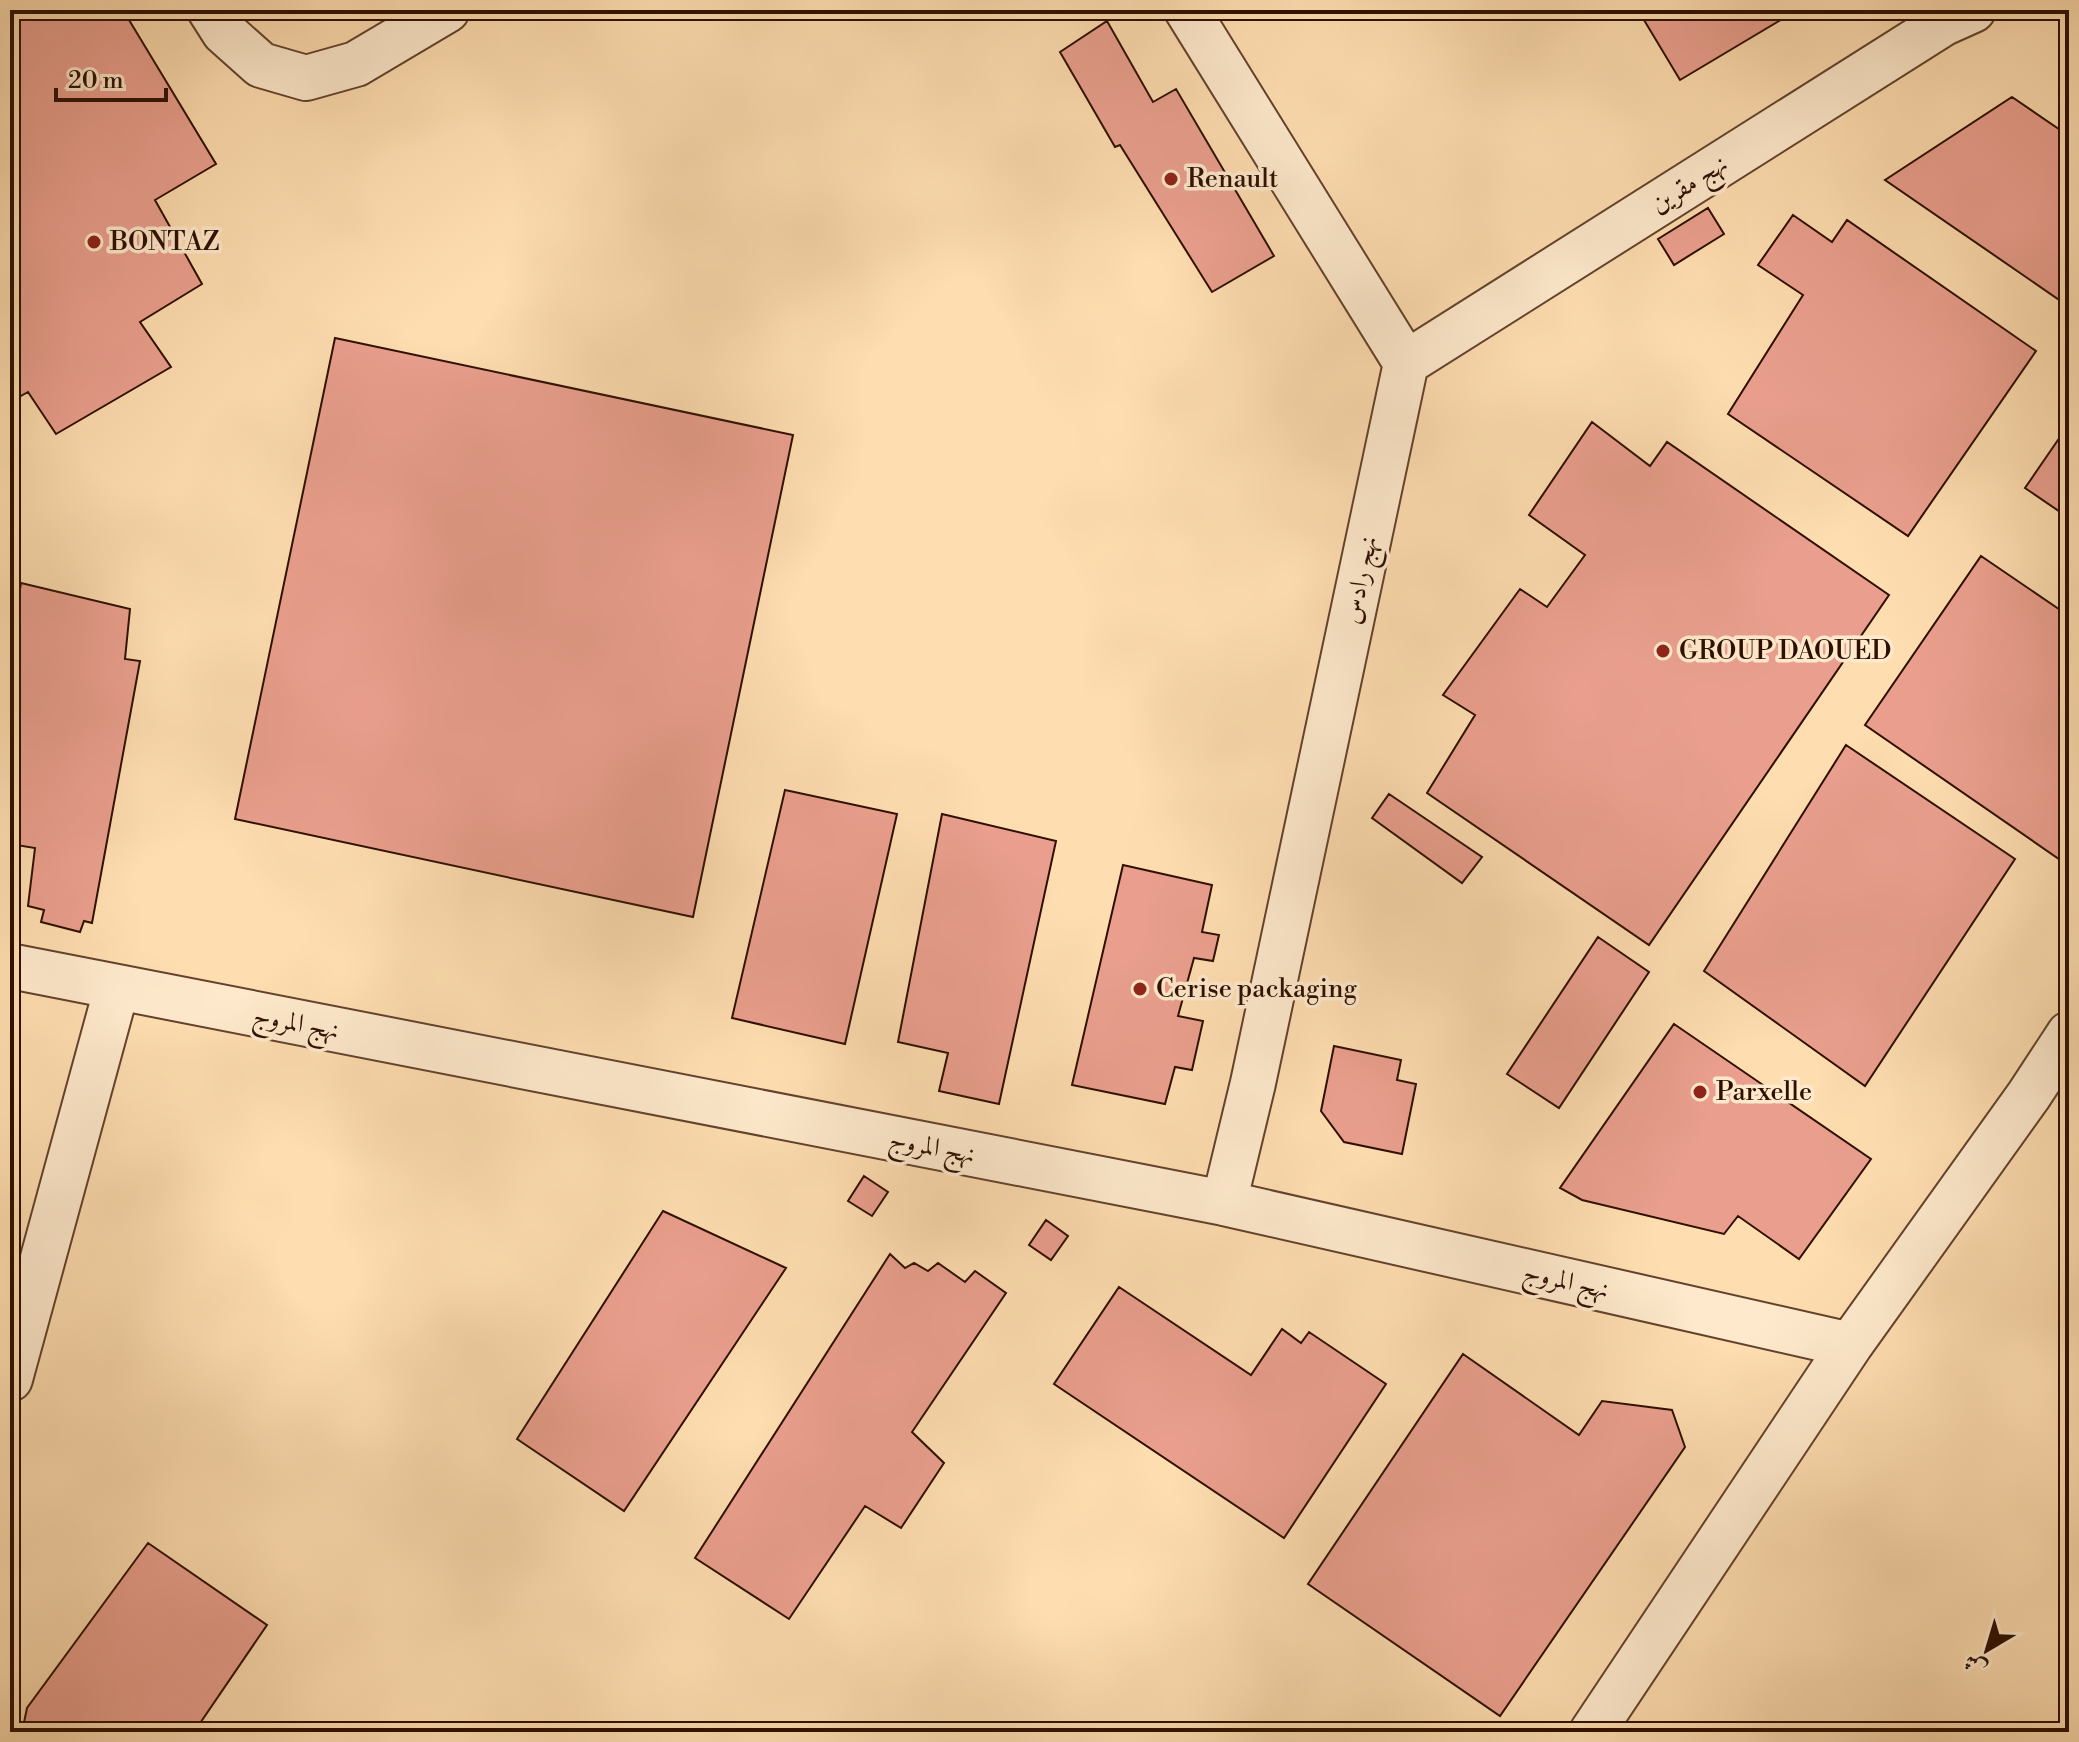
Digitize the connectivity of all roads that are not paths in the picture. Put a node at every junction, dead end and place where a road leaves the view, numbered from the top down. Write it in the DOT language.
graph roads {
  1 [pos="210,10"];
  2 [pos="447,10"];
  3 [pos="1187,10"];
  4 [pos="1973,10"];
  5 [pos="1406,363"];
  6 [pos="10,966"];
  7 [pos="117,987"];
  8 [pos="2069,1034"];
  9 [pos="1224,1203"];
  10 [pos="1850,1345"];
  11 [pos="10,1379"];
  12 [pos="1592,1732"];
  1 -- 2 [label="lane"];
  3 -- 5 [label="lane"];
  4 -- 5 [label="lane, نهج مقرين"];
  5 -- 9 [label="lane, نهج رادس"];
  6 -- 7 [label="lane, نهج المروج"];
  7 -- 9 [label="lane, نهج المروج"];
  7 -- 11 [label="lane"];
  8 -- 10 [label="lane"];
  9 -- 10 [label="lane, نهج المروج"];
  10 -- 12 [label="lane"];
}
